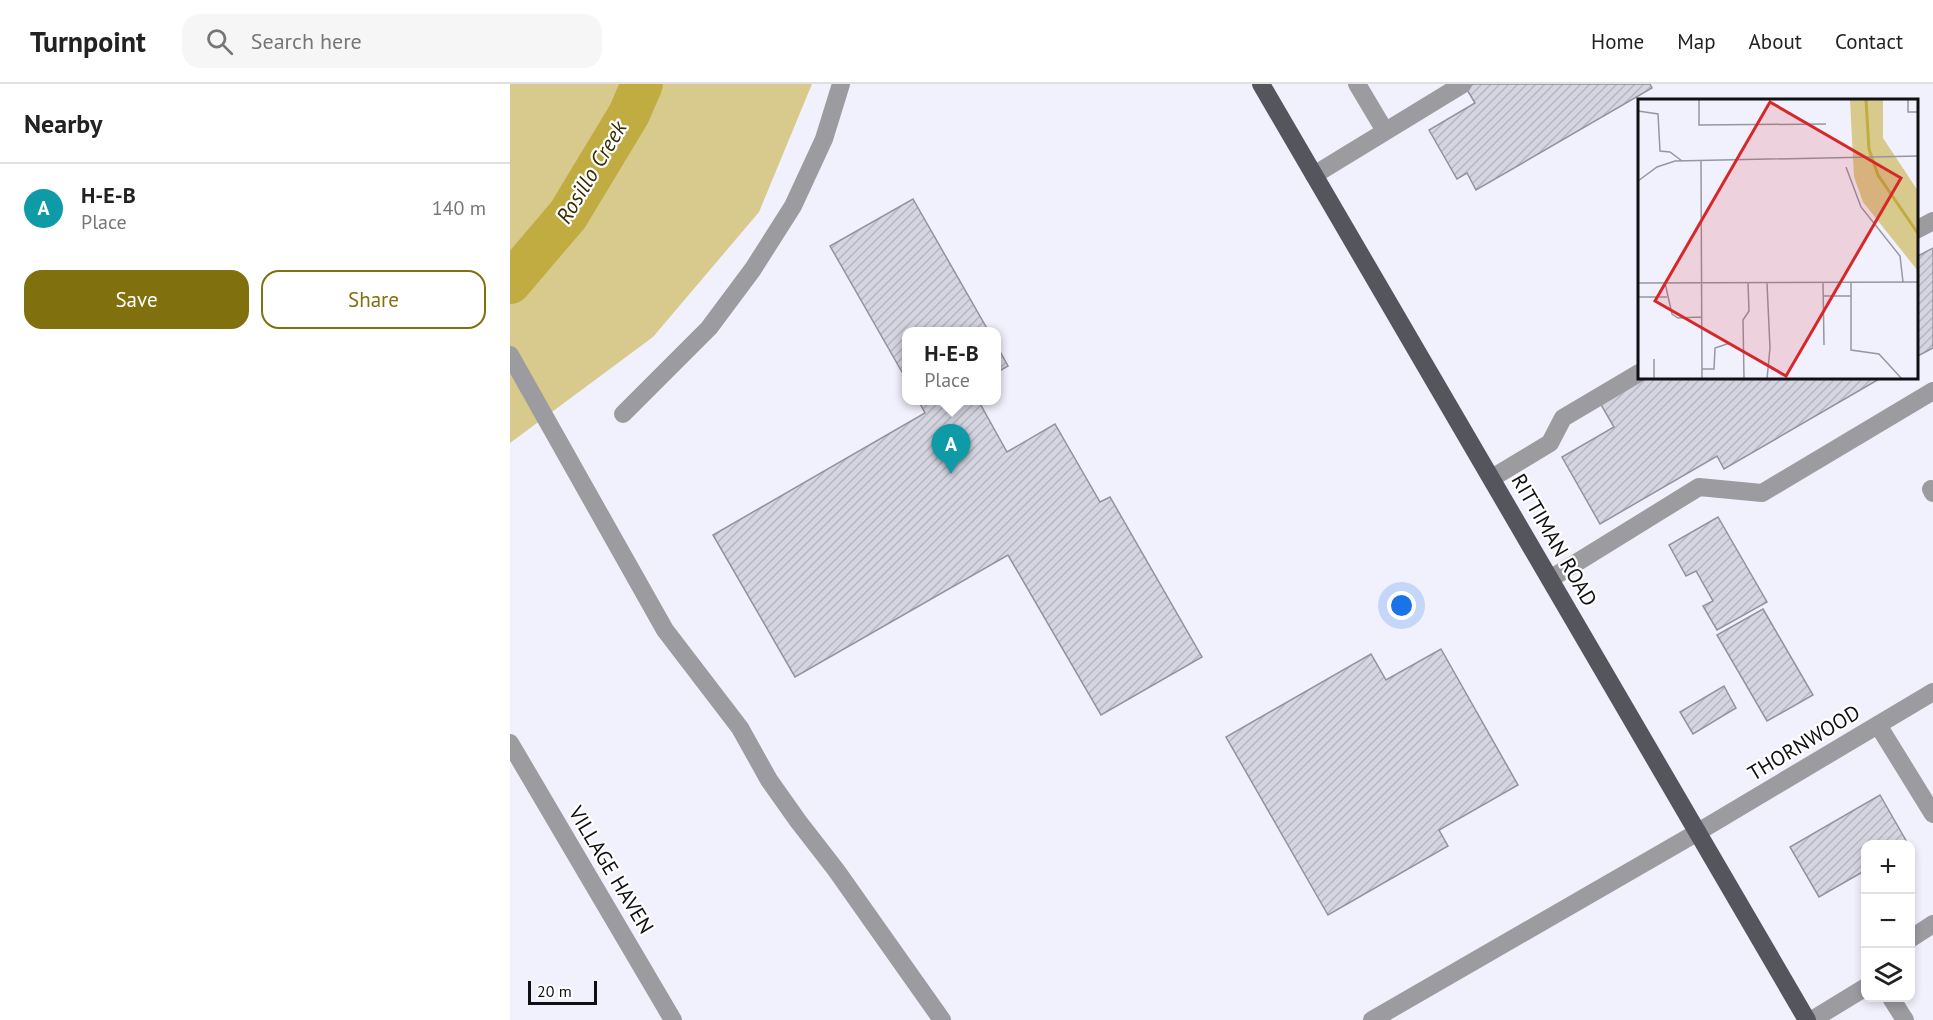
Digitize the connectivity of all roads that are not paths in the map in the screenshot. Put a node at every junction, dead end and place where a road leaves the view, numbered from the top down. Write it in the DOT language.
graph roads {
  1 [pos="841,84"];
  2 [pos="1261,84"];
  3 [pos="1357,84"];
  4 [pos="1463,84"];
  5 [pos="1385,131"];
  6 [pos="1314,175"];
  7 [pos="1933,220"];
  8 [pos="1918,229"];
  9 [pos="510,355"];
  10 [pos="1638,374"];
  11 [pos="1933,391"];
  12 [pos="623,414"];
  13 [pos="1492,478"];
  14 [pos="1550,579"];
  15 [pos="1933,692"];
  16 [pos="1878,725"];
  17 [pos="510,743"];
  18 [pos="1933,814"];
  19 [pos="1698,832"];
  20 [pos="1933,924"];
  21 [pos="1915,936"];
  22 [pos="1861,990"];
  23 [pos="1894,1002"];
  24 [pos="673,1020"];
  25 [pos="942,1020"];
  26 [pos="1372,1020"];
  27 [pos="1807,1020"];
  28 [pos="1812,1020"];
  29 [pos="1905,1020"];
  1 -- 12 [label="street"];
  2 -- 6 [label="main road, RITTIMAN ROAD"];
  3 -- 5 [label="street"];
  4 -- 5 [label="street"];
  5 -- 6 [label="street"];
  6 -- 13 [label="main road, RITTIMAN ROAD"];
  7 -- 8 [label="street"];
  9 -- 25 [label="street"];
  10 -- 13 [label="street"];
  11 -- 14 [label="street"];
  13 -- 14 [label="main road, RITTIMAN ROAD"];
  14 -- 19 [label="main road, RITTIMAN ROAD"];
  15 -- 16 [label="street, THORNWOOD"];
  16 -- 18 [label="street"];
  16 -- 19 [label="street, THORNWOOD"];
  17 -- 24 [label="street, VILLAGE HAVEN"];
  19 -- 26 [label="street, THORNWOOD"];
  19 -- 27 [label="main road, RITTIMAN ROAD"];
  20 -- 21 [label="street"];
  22 -- 28 [label="street"];
  23 -- 29 [label="street"];
}
